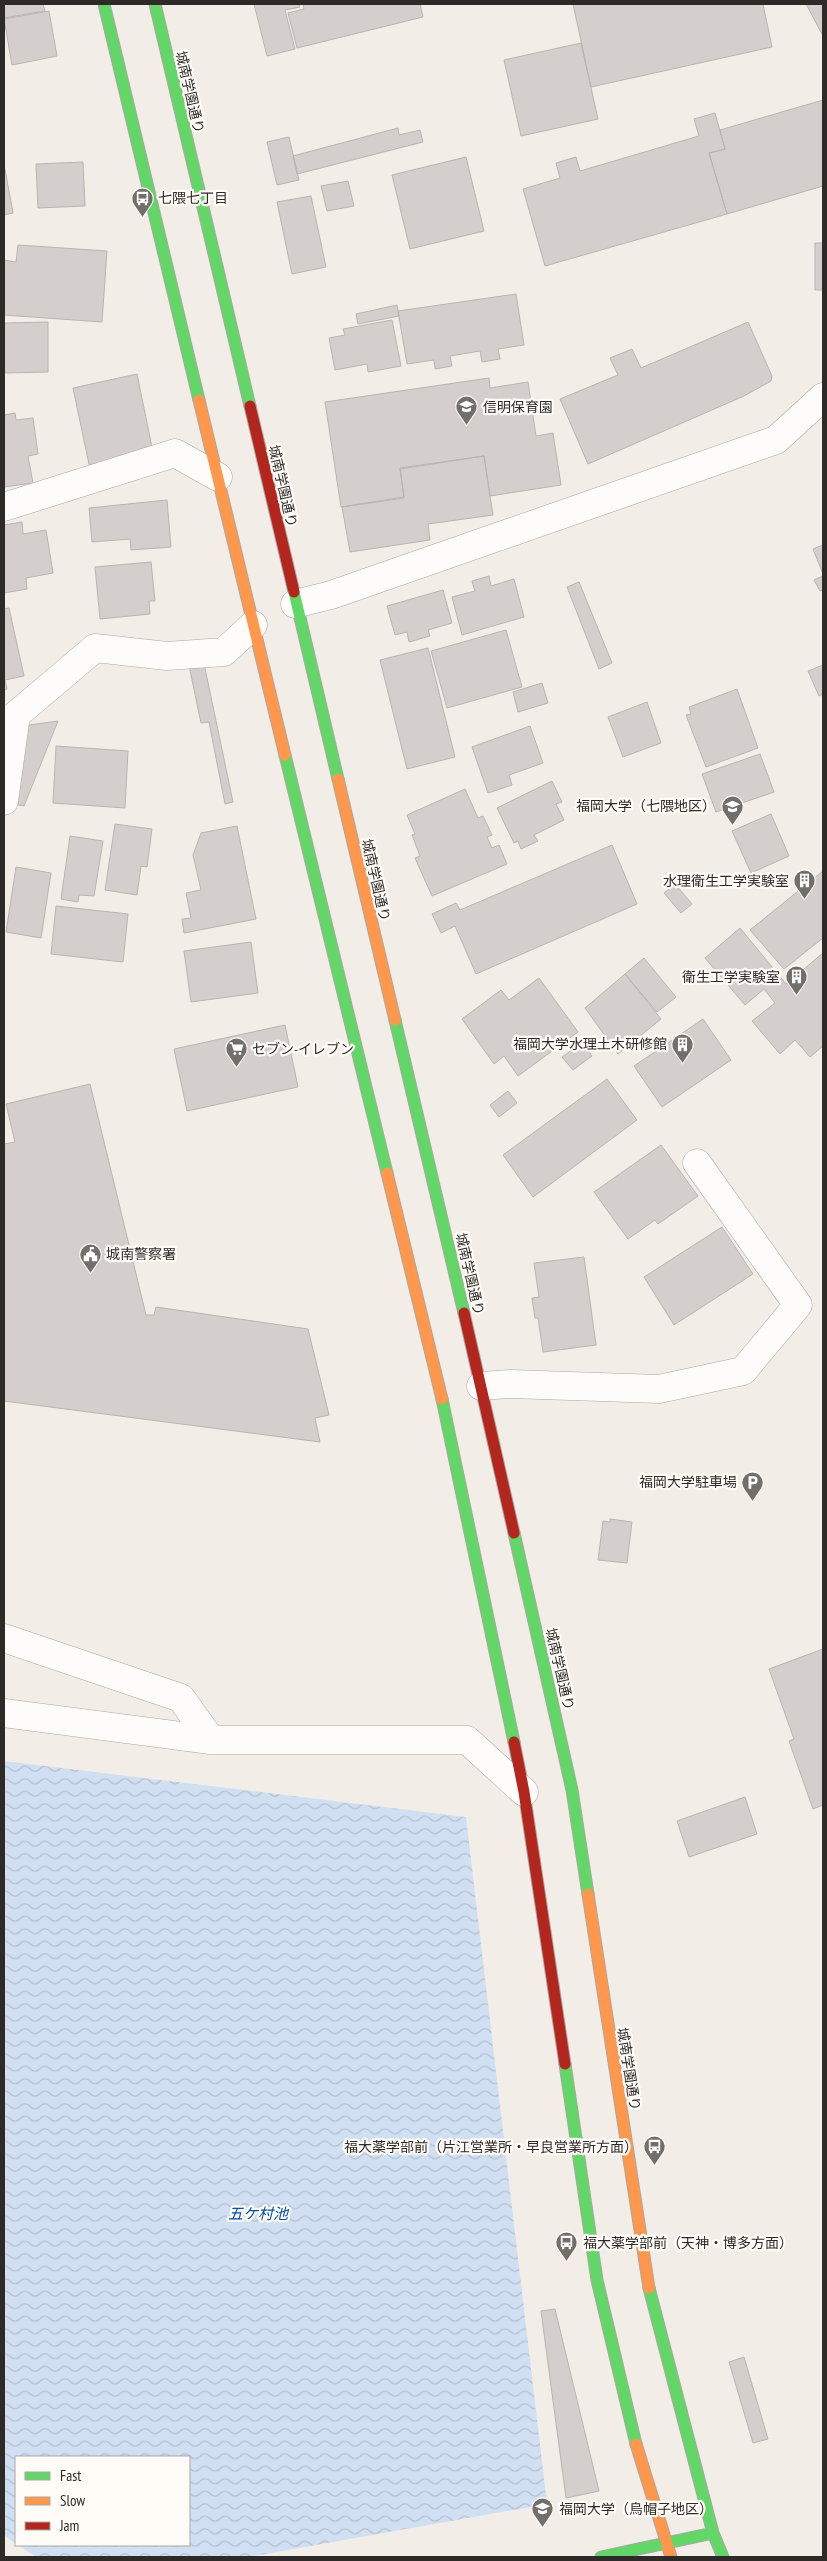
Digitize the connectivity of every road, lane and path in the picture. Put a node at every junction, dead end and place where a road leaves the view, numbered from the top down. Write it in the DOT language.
graph roads {
  1 [pos="104,4"];
  2 [pos="155,4"];
  3 [pos="823,397"];
  4 [pos="218,477"];
  5 [pos="4,507"];
  6 [pos="296,604"];
  7 [pos="253,626"];
  8 [pos="4,801"];
  9 [pos="697,1163"];
  10 [pos="481,1386"];
  11 [pos="4,1638"];
  12 [pos="4,1713"];
  13 [pos="210,1740"];
  14 [pos="524,1792"];
  15 [pos="713,2533"];
  16 [pos="665,2544"];
  17 [pos="601,2557"];
  18 [pos="670,2557"];
  19 [pos="723,2557"];
  1 -- 4 [label="street"];
  2 -- 6 [label="street, 城南学園通り"];
  3 -- 6 [label="street"];
  4 -- 5 [label="street"];
  4 -- 7 [label="street"];
  6 -- 10 [label="street, 城南学園通り"];
  7 -- 8 [label="street"];
  7 -- 14 [label="street"];
  9 -- 10 [label="street"];
  10 -- 15 [label="street, 城南学園通り"];
  11 -- 13 [label="street"];
  12 -- 13 [label="street"];
  13 -- 14 [label="street"];
  14 -- 16 [label="street"];
  15 -- 16 [label="street"];
  15 -- 19 [label="street, 城南学園通り"];
  16 -- 17 [label="street"];
  16 -- 18 [label="street"];
}
